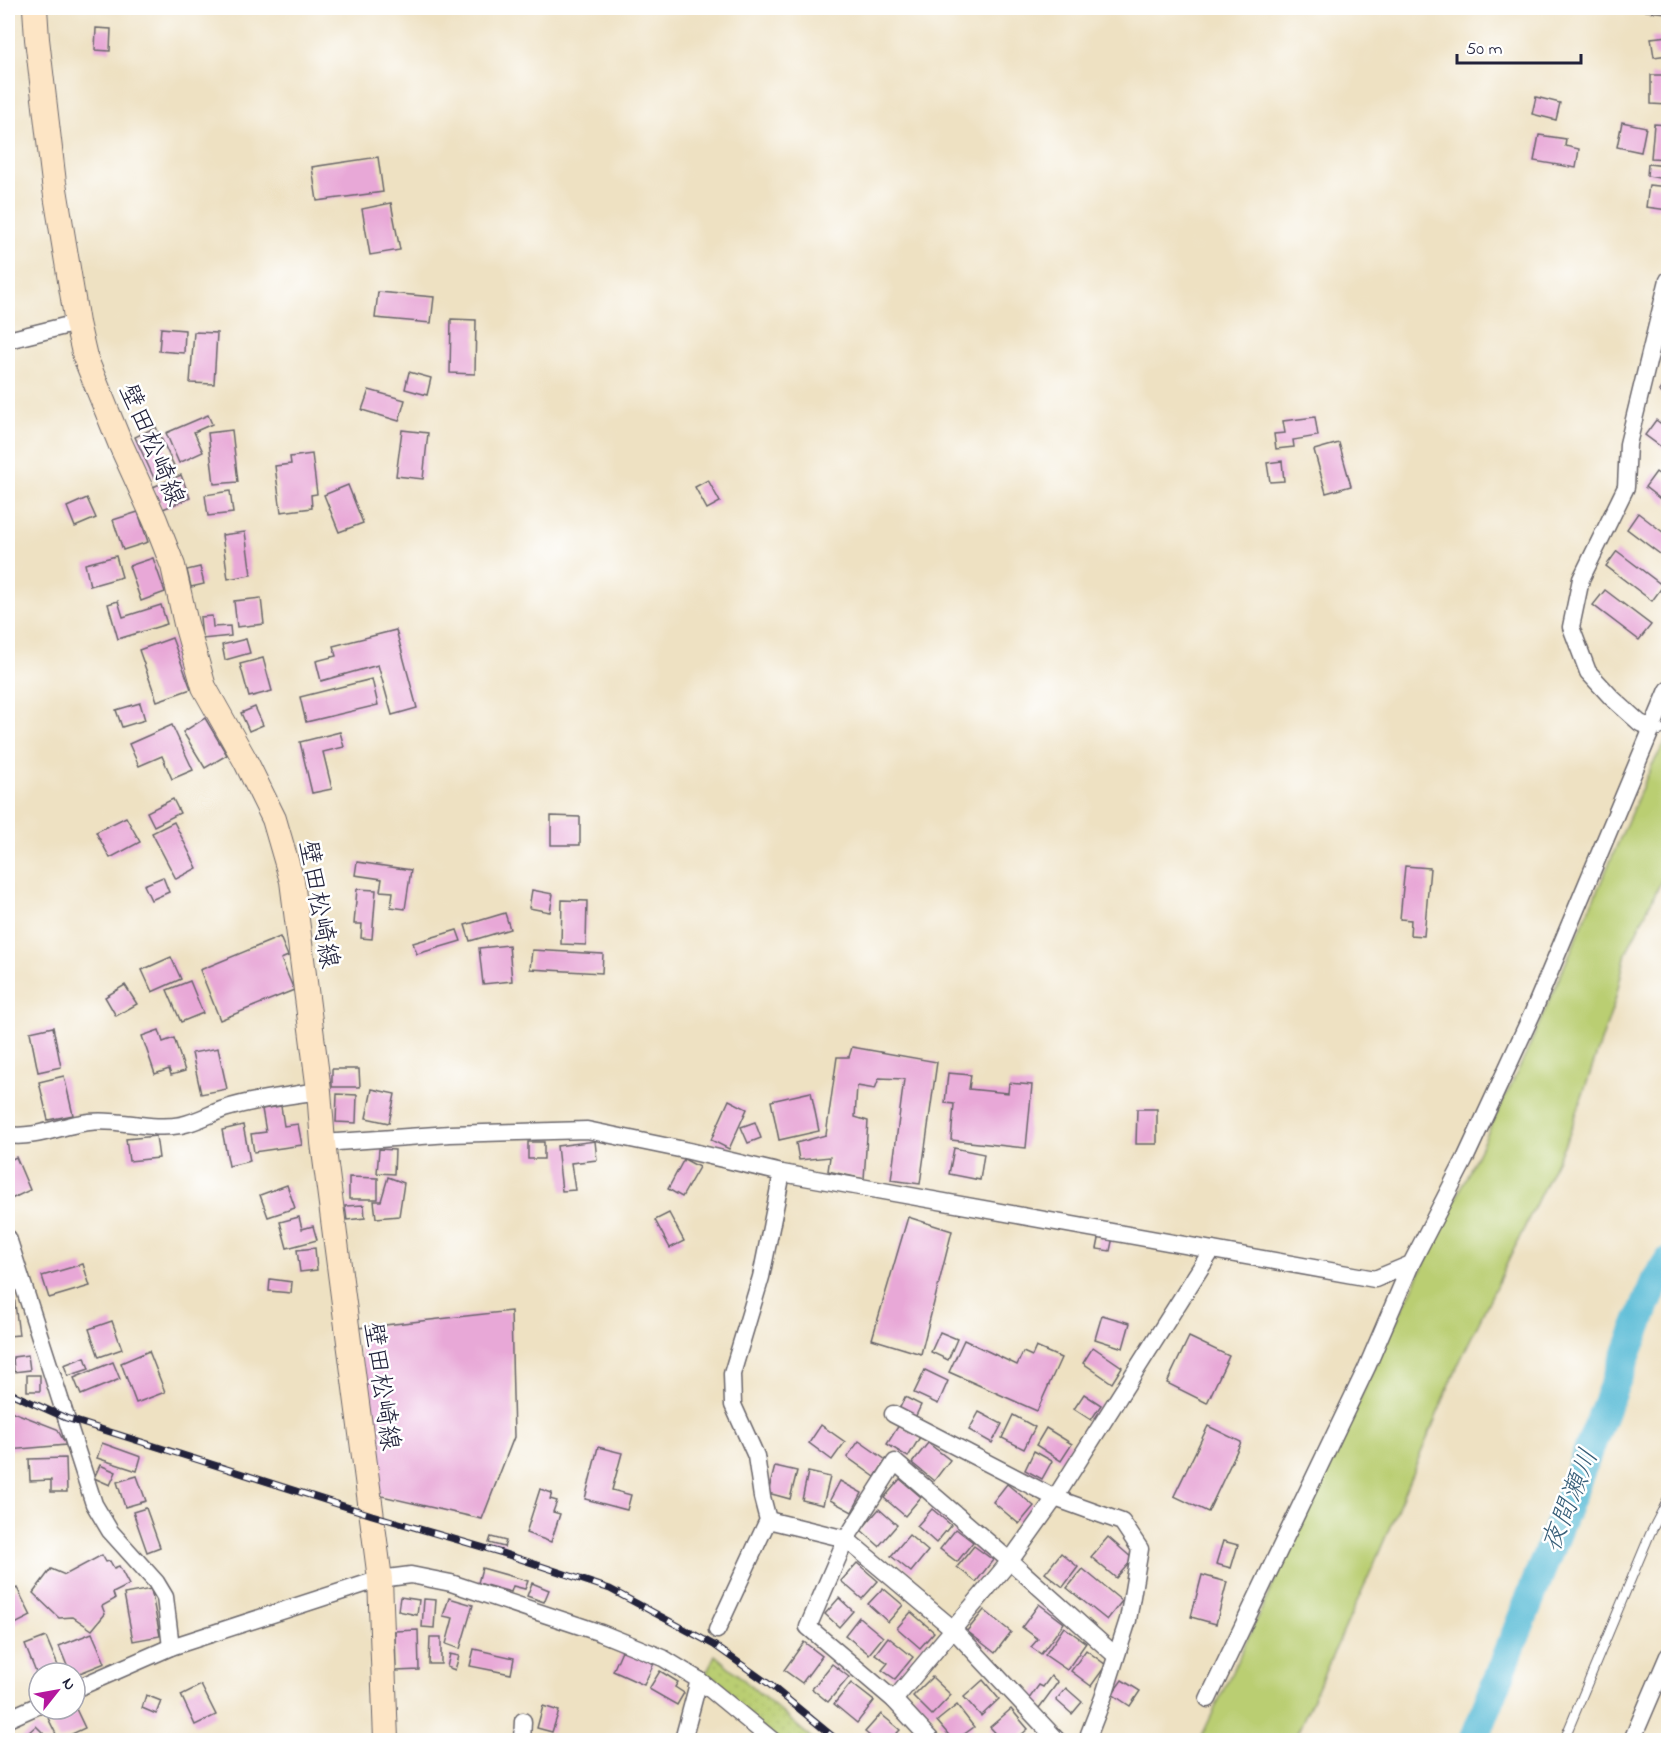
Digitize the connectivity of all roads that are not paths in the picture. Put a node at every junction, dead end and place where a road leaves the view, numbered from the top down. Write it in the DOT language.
graph roads {
  1 [pos="35,8"];
  2 [pos="1668,280"];
  3 [pos="77,324"];
  4 [pos="8,340"];
  5 [pos="1668,690"];
  6 [pos="1660,728"];
  7 [pos="320,1091"];
  8 [pos="8,1135"];
  9 [pos="322,1143"];
  10 [pos="782,1173"];
  11 [pos="8,1238"];
  12 [pos="1212,1250"];
  13 [pos="1411,1264"];
  14 [pos="893,1414"];
  15 [pos="1055,1498"];
  16 [pos="1668,1499"];
  17 [pos="768,1520"];
  18 [pos="846,1539"];
  19 [pos="1010,1561"];
  20 [pos="380,1579"];
  21 [pos="952,1628"];
  22 [pos="717,1630"];
  23 [pos="171,1647"];
  24 [pos="1116,1656"];
  25 [pos="1668,1656"];
  26 [pos="699,1680"];
  27 [pos="87,1684"];
  28 [pos="1208,1699"];
  29 [pos="894,1700"];
  30 [pos="27,1710"];
  31 [pos="8,1719"];
  32 [pos="523,1721"];
  33 [pos="386,1740"];
  34 [pos="522,1740"];
  35 [pos="683,1740"];
  36 [pos="772,1740"];
  37 [pos="931,1740"];
  38 [pos="1057,1740"];
  39 [pos="1090,1740"];
  40 [pos="1564,1740"];
  41 [pos="1632,1740"];
  1 -- 3 [label="main road, 壁田松崎線"];
  2 -- 6 [label="street"];
  3 -- 4 [label="street"];
  3 -- 7 [label="main road, 壁田松崎線"];
  5 -- 6 [label="street"];
  6 -- 13 [label="street"];
  7 -- 8 [label="street"];
  7 -- 9 [label="main road, 壁田松崎線"];
  9 -- 10 [label="street"];
  9 -- 20 [label="main road, 壁田松崎線"];
  10 -- 12 [label="street"];
  10 -- 17 [label="street"];
  11 -- 23 [label="street"];
  12 -- 13 [label="street"];
  12 -- 15 [label="street"];
  13 -- 28 [label="street"];
  14 -- 15 [label="street"];
  15 -- 19 [label="street"];
  15 -- 24 [label="street"];
  16 -- 40 [label="lane"];
  17 -- 18 [label="street"];
  17 -- 22 [label="street"];
  18 -- 19 [label="street"];
  18 -- 21 [label="street"];
  18 -- 29 [label="street"];
  19 -- 21 [label="street"];
  19 -- 24 [label="street"];
  20 -- 23 [label="street"];
  20 -- 26 [label="street"];
  20 -- 33 [label="main road, 壁田松崎線"];
  21 -- 29 [label="street"];
  21 -- 38 [label="street"];
  23 -- 27 [label="street"];
  24 -- 39 [label="street"];
  25 -- 41 [label="street"];
  26 -- 35 [label="street"];
  26 -- 36 [label="street"];
  29 -- 37 [label="street"];
  30 -- 31 [label="street"];
  32 -- 34 [label="street"];
}
